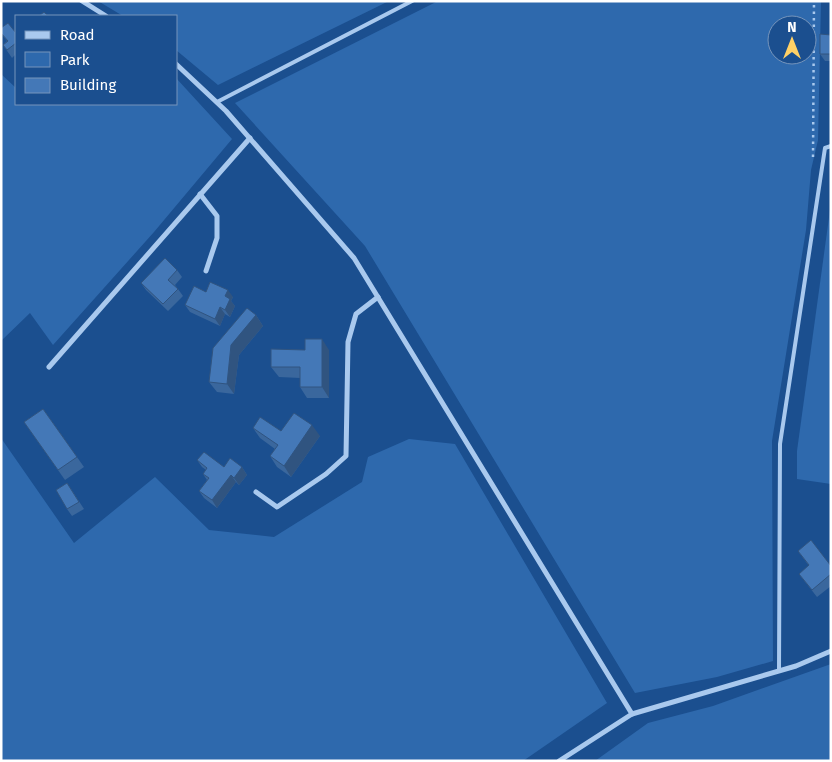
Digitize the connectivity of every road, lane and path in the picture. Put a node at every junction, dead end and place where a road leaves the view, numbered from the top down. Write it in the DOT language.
graph roads {
  1 [pos="82,1"];
  2 [pos="412,1"];
  3 [pos="814,1"];
  4 [pos="104,15"];
  5 [pos="178,66"];
  6 [pos="216,102"];
  7 [pos="250,138"];
  8 [pos="831,146"];
  9 [pos="822,168"];
  10 [pos="200,194"];
  11 [pos="206,271"];
  12 [pos="378,297"];
  13 [pos="49,367"];
  14 [pos="256,492"];
  15 [pos="831,651"];
  16 [pos="779,670"];
  17 [pos="632,714"];
  18 [pos="559,761"];
  1 -- 4 [label="street"];
  2 -- 6 [label="lane"];
  3 -- 9 [label="path"];
  5 -- 6 [label="street"];
  6 -- 7 [label="street"];
  7 -- 10 [label="street"];
  7 -- 12 [label="street"];
  8 -- 9 [label="lane"];
  9 -- 16 [label="lane"];
  10 -- 11 [label="street"];
  10 -- 13 [label="street"];
  12 -- 14 [label="street"];
  12 -- 17 [label="street"];
  15 -- 16 [label="street"];
  16 -- 17 [label="street"];
  17 -- 18 [label="street"];
}
